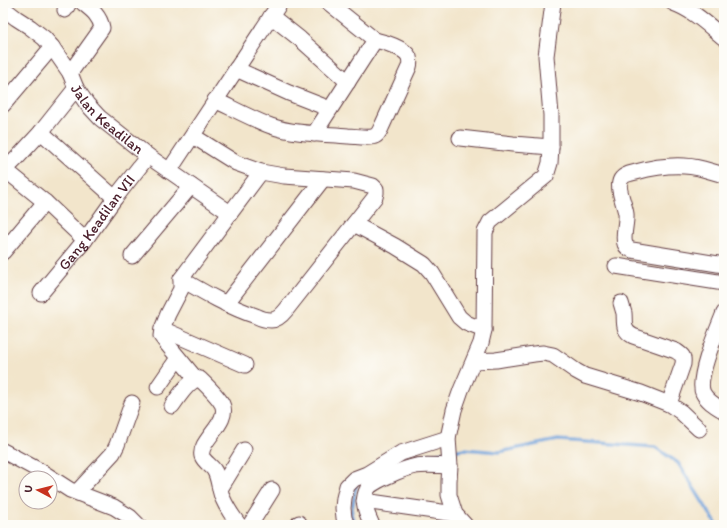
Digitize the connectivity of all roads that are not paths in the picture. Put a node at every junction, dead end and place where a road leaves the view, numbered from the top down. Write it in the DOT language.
graph roads {
  1 [pos="83,3"];
  2 [pos="280,3"];
  3 [pos="329,3"];
  4 [pos="553,3"];
  5 [pos="673,3"];
  6 [pos="6,15"];
  7 [pos="271,16"];
  8 [pos="724,38"];
  9 [pos="375,40"];
  10 [pos="52,46"];
  11 [pos="236,69"];
  12 [pos="70,73"];
  13 [pos="348,82"];
  14 [pos="76,88"];
  15 [pos="215,100"];
  16 [pos="3,104"];
  17 [pos="330,109"];
  18 [pos="41,132"];
  19 [pos="314,134"];
  20 [pos="192,136"];
  21 [pos="460,138"];
  22 [pos="551,147"];
  23 [pos="148,156"];
  24 [pos="4,170"];
  25 [pos="169,171"];
  26 [pos="261,172"];
  27 [pos="724,175"];
  28 [pos="323,179"];
  29 [pos="191,186"];
  30 [pos="115,198"];
  31 [pos="46,202"];
  32 [pos="230,213"];
  33 [pos="354,224"];
  34 [pos="85,240"];
  35 [pos="3,252"];
  36 [pos="132,256"];
  37 [pos="724,265"];
  38 [pos="616,266"];
  39 [pos="181,279"];
  40 [pos="724,283"];
  41 [pos="43,291"];
  42 [pos="621,303"];
  43 [pos="226,304"];
  44 [pos="723,319"];
  45 [pos="162,329"];
  46 [pos="484,330"];
  47 [pos="178,358"];
  48 [pos="474,360"];
  49 [pos="245,365"];
  50 [pos="196,379"];
  51 [pos="158,387"];
  52 [pos="132,403"];
  53 [pos="669,404"];
  54 [pos="172,406"];
  55 [pos="724,411"];
  56 [pos="699,429"];
  57 [pos="244,450"];
  58 [pos="3,451"];
  59 [pos="449,451"];
  60 [pos="220,489"];
  61 [pos="272,490"];
  62 [pos="77,492"];
  63 [pos="364,501"];
  64 [pos="455,514"];
  65 [pos="138,525"];
  66 [pos="239,525"];
  67 [pos="250,525"];
  68 [pos="347,525"];
  69 [pos="372,525"];
  70 [pos="465,525"];
  1 -- 12 [label="street"];
  2 -- 7 [label="street"];
  3 -- 9 [label="street"];
  4 -- 22 [label="street"];
  5 -- 8 [label="street"];
  6 -- 10 [label="street, Jalan Keadilan"];
  7 -- 11 [label="street"];
  7 -- 13 [label="street"];
  9 -- 13 [label="street"];
  9 -- 19 [label="street"];
  10 -- 12 [label="street, Jalan Keadilan"];
  10 -- 16 [label="street"];
  11 -- 15 [label="street"];
  11 -- 17 [label="street"];
  12 -- 14 [label="street, Jalan Keadilan"];
  13 -- 17 [label="street"];
  14 -- 18 [label="street"];
  14 -- 23 [label="street, Jalan Keadilan"];
  15 -- 19 [label="street"];
  15 -- 20 [label="street"];
  17 -- 19 [label="street"];
  18 -- 24 [label="street"];
  18 -- 30 [label="street"];
  20 -- 25 [label="street"];
  20 -- 26 [label="street"];
  21 -- 22 [label="street"];
  22 -- 46 [label="street"];
  23 -- 25 [label="street, Jalan Keadilan"];
  23 -- 30 [label="street, Gang Keadilan VII"];
  24 -- 31 [label="street"];
  25 -- 29 [label="street, Jalan Keadilan"];
  26 -- 28 [label="street"];
  26 -- 32 [label="street"];
  27 -- 37 [label="street"];
  28 -- 33 [label="street"];
  28 -- 43 [label="street"];
  29 -- 32 [label="street, Jalan Keadilan"];
  29 -- 36 [label="street"];
  30 -- 34 [label="street, Gang Keadilan VII"];
  31 -- 34 [label="street"];
  31 -- 35 [label="street"];
  32 -- 39 [label="street"];
  33 -- 43 [label="street"];
  33 -- 46 [label="street"];
  34 -- 41 [label="street, Gang Keadilan VII"];
  38 -- 40 [label="street"];
  39 -- 43 [label="street"];
  39 -- 45 [label="street"];
  42 -- 53 [label="street"];
  44 -- 55 [label="street"];
  45 -- 47 [label="street"];
  45 -- 49 [label="street"];
  46 -- 48 [label="street"];
  47 -- 50 [label="street"];
  47 -- 51 [label="street"];
  48 -- 53 [label="street"];
  48 -- 59 [label="street"];
  50 -- 54 [label="street"];
  50 -- 60 [label="street"];
  52 -- 62 [label="street"];
  53 -- 56 [label="street"];
  57 -- 60 [label="street"];
  58 -- 62 [label="street"];
  59 -- 63 [label="street"];
  59 -- 64 [label="street"];
  59 -- 68 [label="street"];
  60 -- 66 [label="street"];
  61 -- 67 [label="street"];
  62 -- 65 [label="street"];
  63 -- 64 [label="street"];
  63 -- 69 [label="street"];
  64 -- 70 [label="street"];
}
